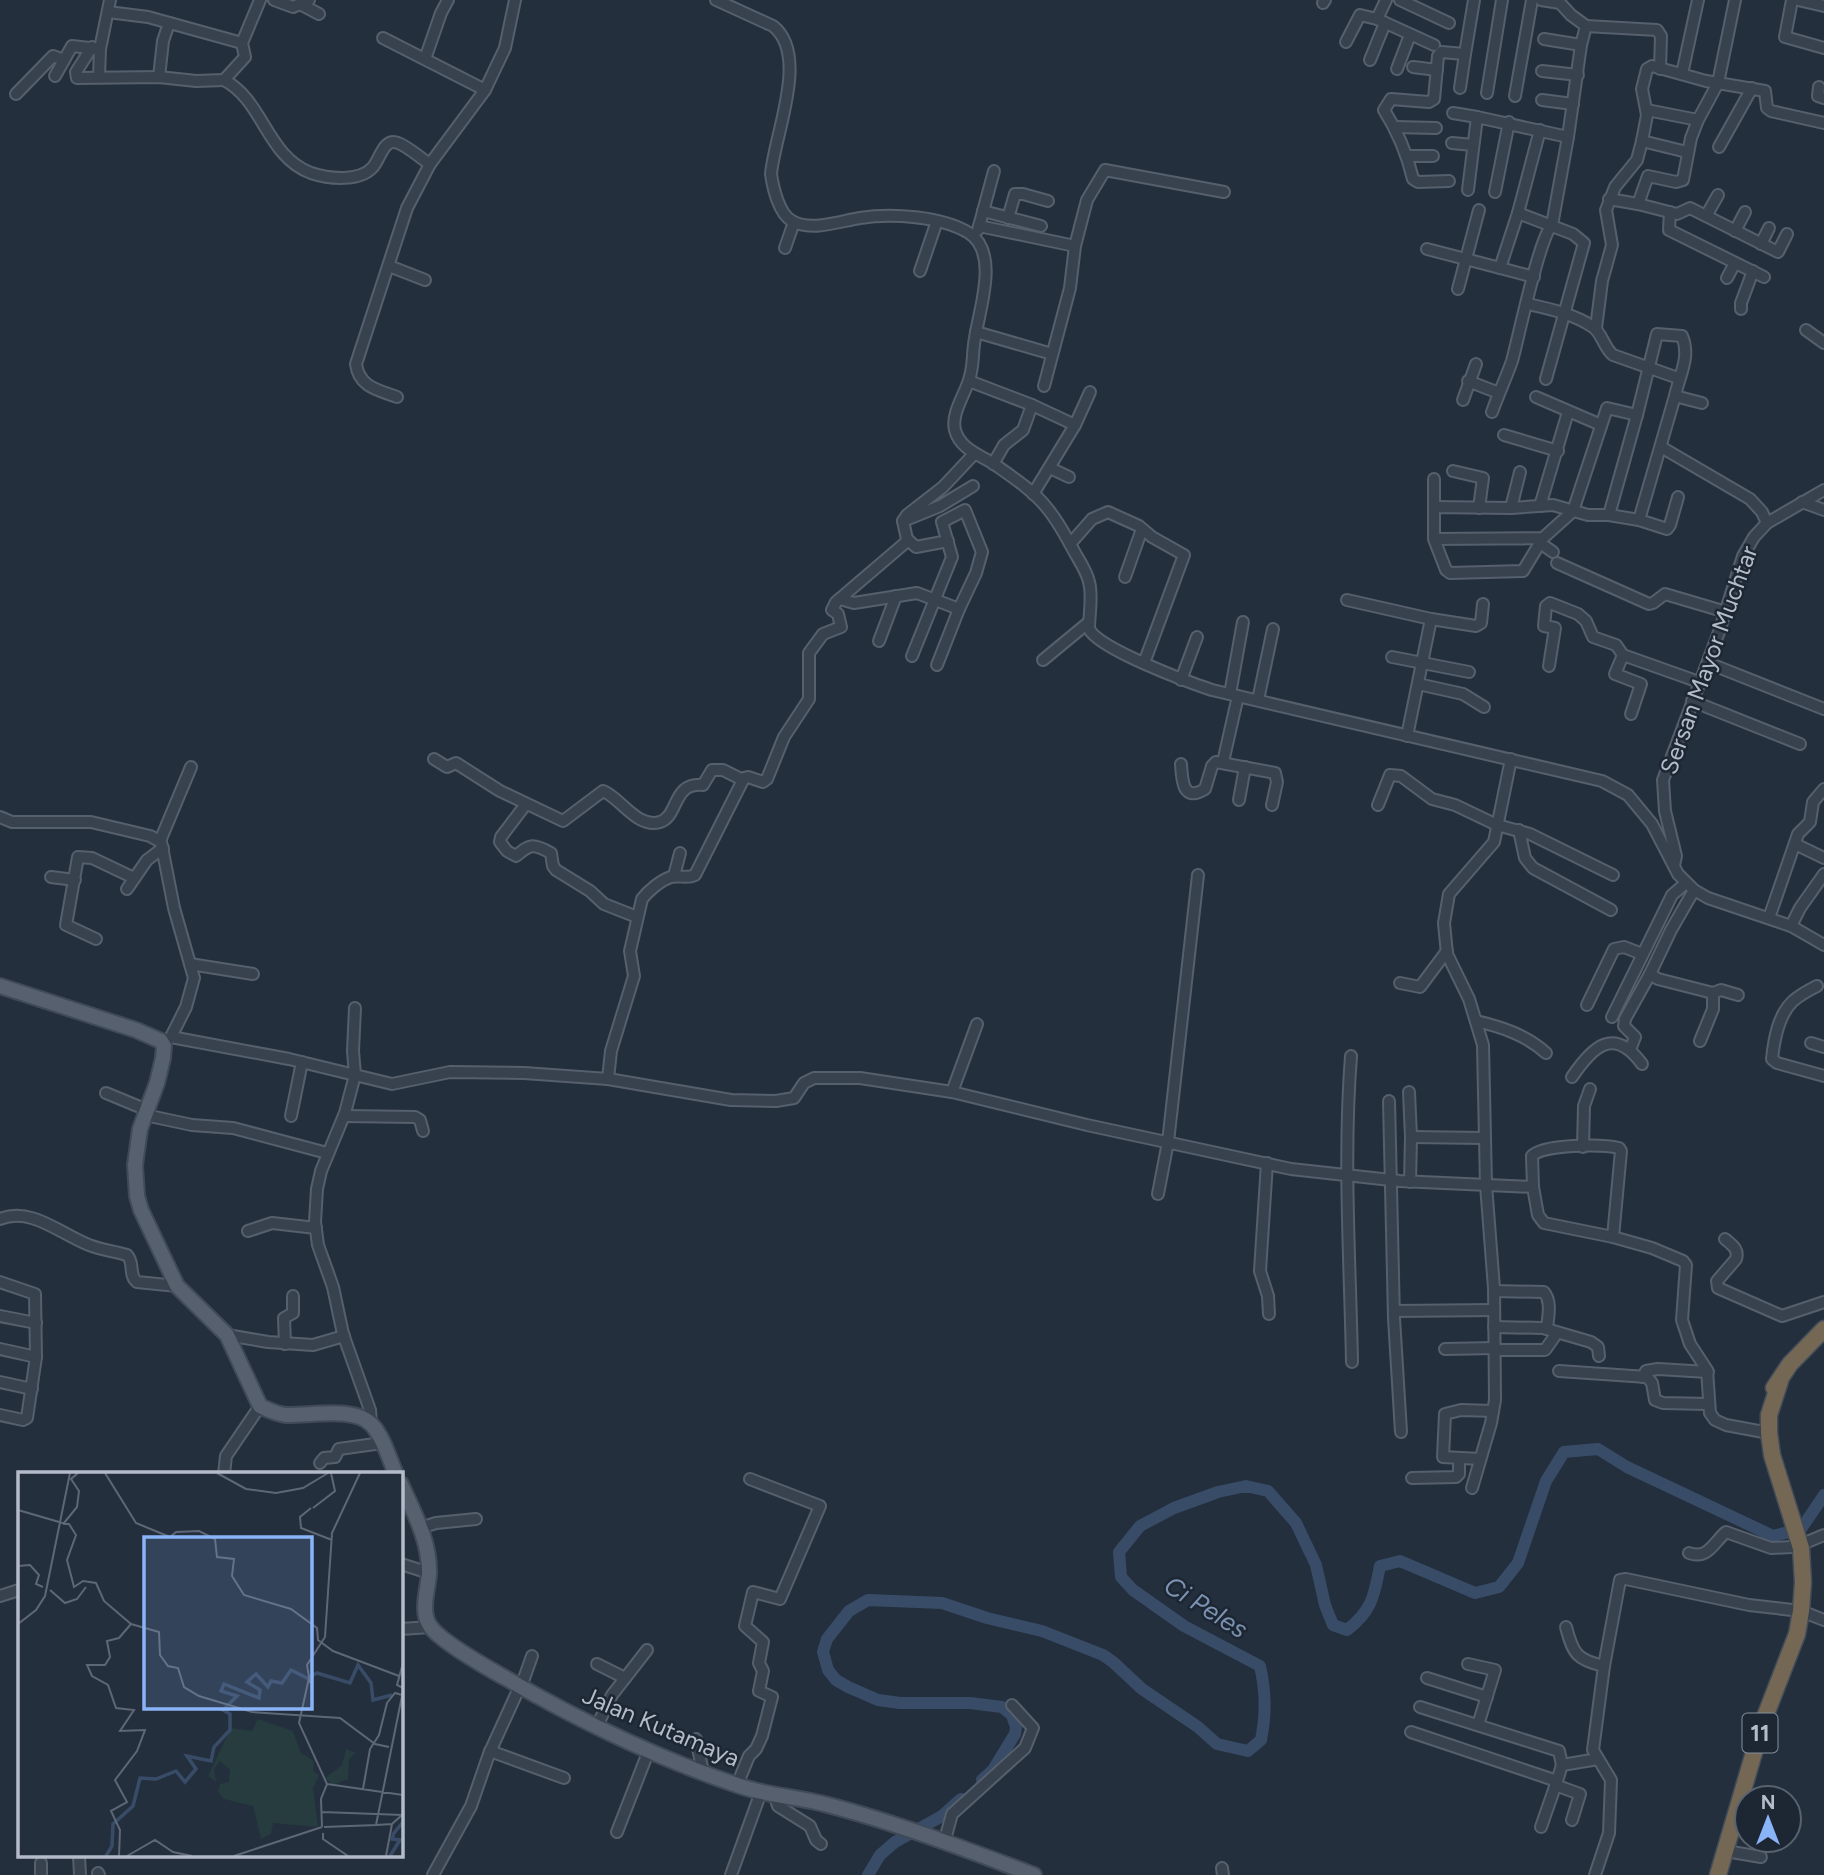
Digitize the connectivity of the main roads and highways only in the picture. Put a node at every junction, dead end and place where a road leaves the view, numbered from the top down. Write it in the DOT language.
graph roads {
  1 [pos="0,986"];
  2 [pos="1824,1329"];
  3 [pos="395,1472"];
  4 [pos="402,1486"];
  5 [pos="1034,1875"];
  6 [pos="1718,1875"];
  1 -- 3 [label="main road"];
  2 -- 6 [label="highway, 11"];
  4 -- 5 [label="main road, Jalan Kutamaya"];
}
